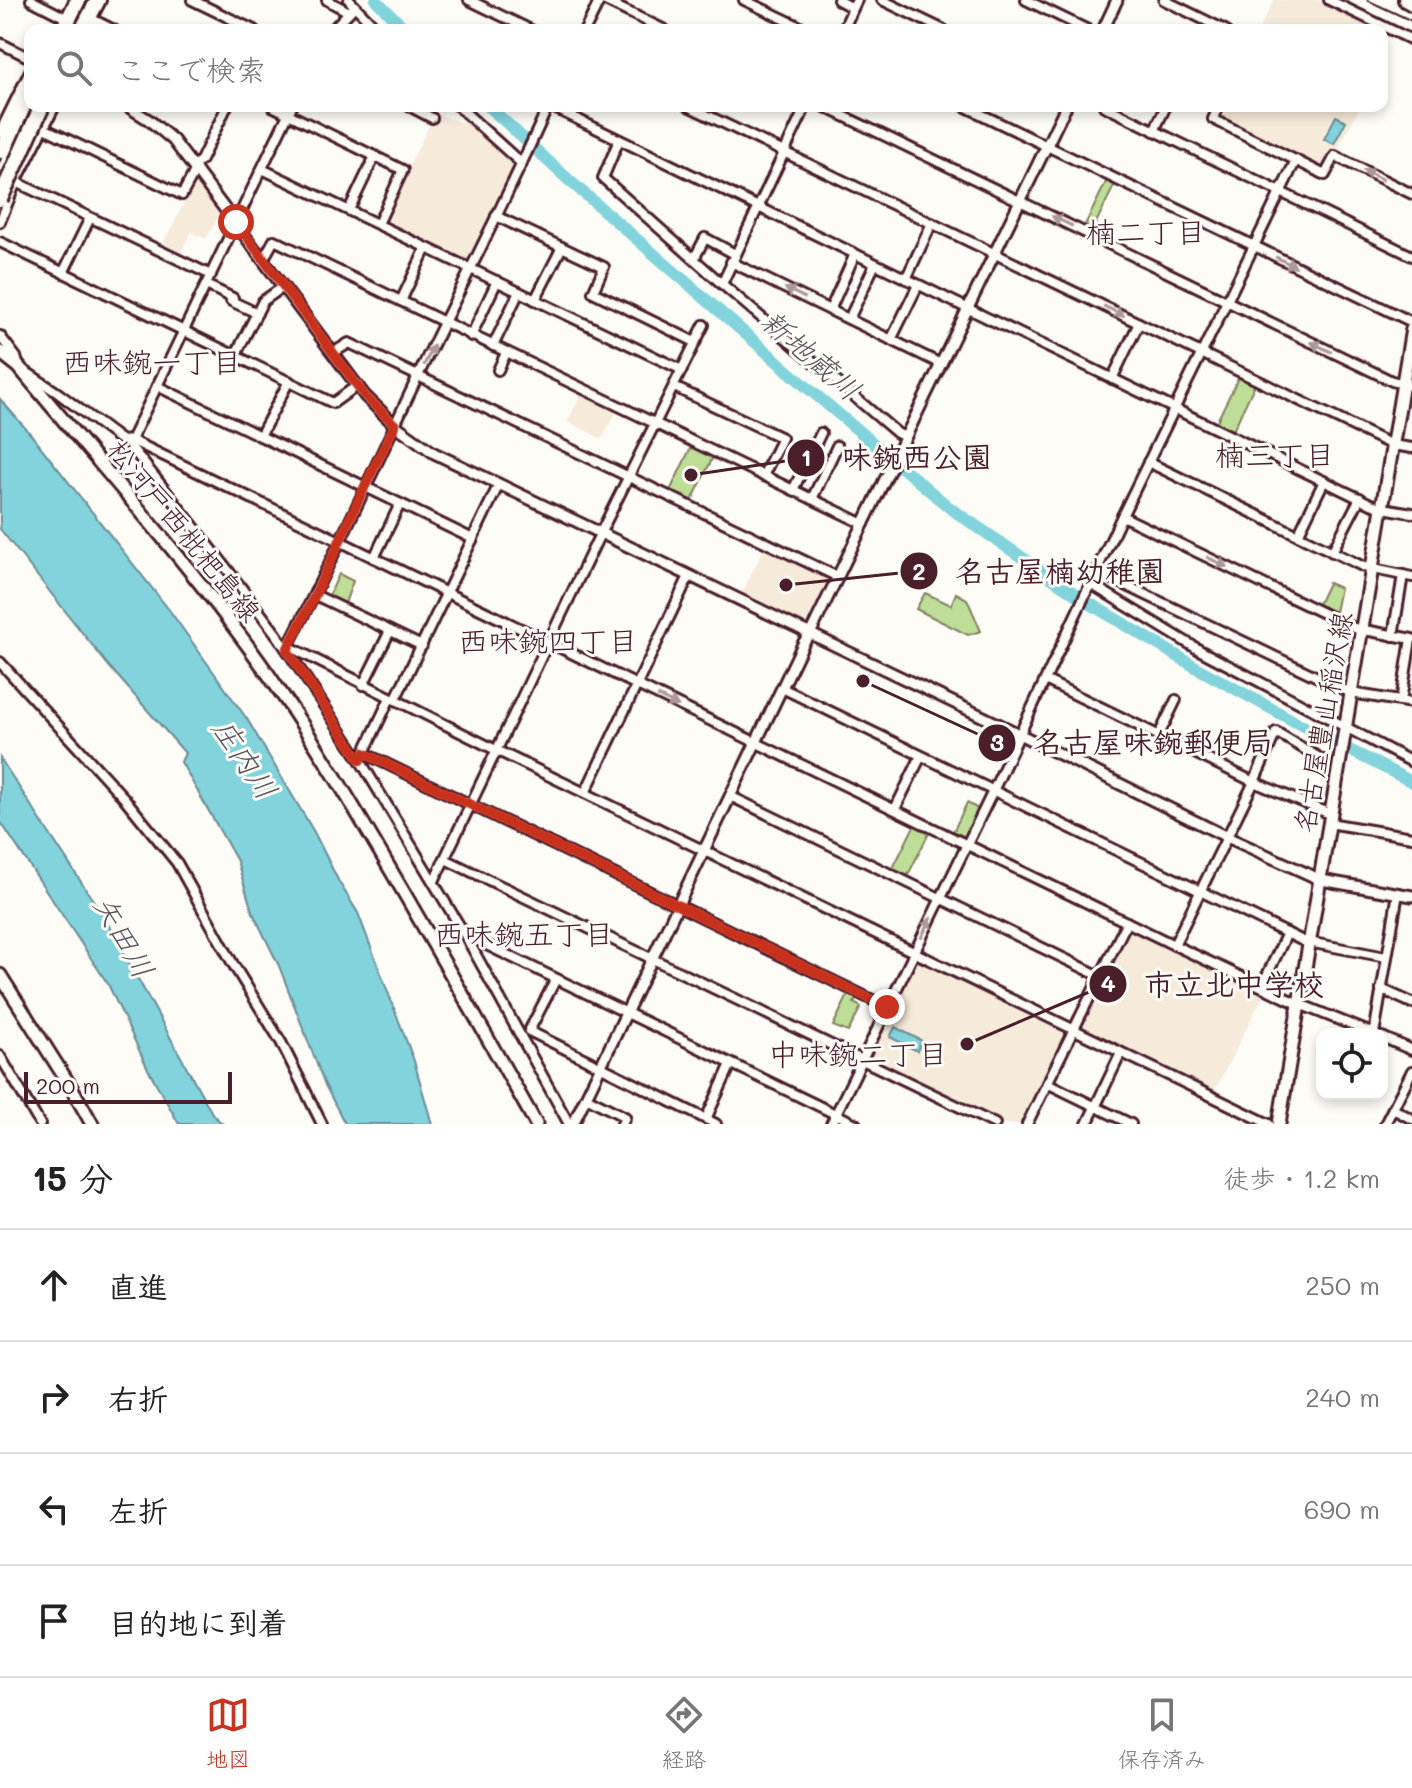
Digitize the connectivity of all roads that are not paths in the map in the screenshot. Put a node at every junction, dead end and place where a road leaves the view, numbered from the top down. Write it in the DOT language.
graph roads {
  1 [pos="31,0"];
  2 [pos="76,0"];
  3 [pos="88,0"];
  4 [pos="99,0"];
  5 [pos="192,0"];
  6 [pos="327,0"];
  7 [pos="469,0"];
  8 [pos="601,0"];
  9 [pos="744,0"];
  10 [pos="838,0"];
  11 [pos="882,0"];
  12 [pos="1026,0"];
  13 [pos="1117,0"];
  14 [pos="1164,0"];
  15 [pos="1329,0"];
  16 [pos="1405,0"];
  17 [pos="855,4"];
  18 [pos="1412,4"];
  19 [pos="351,6"];
  20 [pos="64,24"];
  21 [pos="76,24"];
  22 [pos="86,24"];
  23 [pos="242,24"];
  24 [pos="337,24"];
  25 [pos="371,24"];
  26 [pos="519,24"];
  27 [pos="588,24"];
  28 [pos="652,24"];
  29 [pos="794,24"];
  30 [pos="846,24"];
  31 [pos="932,24"];
  32 [pos="1076,24"];
  33 [pos="1106,24"];
  34 [pos="1213,24"];
  35 [pos="1379,24"];
  36 [pos="1388,28"];
  37 [pos="1412,40"];
  38 [pos="0,43"];
  39 [pos="24,55"];
  40 [pos="24,83"];
  41 [pos="24,99"];
  42 [pos="0,107"];
  43 [pos="24,110"];
  44 [pos="10,112"];
  45 [pos="32,112"];
  46 [pos="40,112"];
  47 [pos="52,112"];
  48 [pos="136,112"];
  49 [pos="224,112"];
  50 [pos="289,112"];
  51 [pos="294,112"];
  52 [pos="420,112"];
  53 [pos="465,112"];
  54 [pos="546,112"];
  55 [pos="561,112"];
  56 [pos="700,112"];
  57 [pos="803,112"];
  58 [pos="835,112"];
  59 [pos="976,112"];
  60 [pos="1063,112"];
  61 [pos="1116,112"];
  62 [pos="1163,112"];
  63 [pos="1216,112"];
  64 [pos="432,118"];
  65 [pos="44,128"];
  66 [pos="1154,131"];
  67 [pos="0,132"];
  68 [pos="619,140"];
  69 [pos="1047,146"];
  70 [pos="0,152"];
  71 [pos="784,153"];
  72 [pos="375,156"];
  73 [pos="1296,160"];
  74 [pos="0,161"];
  75 [pos="522,164"];
  76 [pos="195,167"];
  77 [pos="262,169"];
  78 [pos="0,180"];
  79 [pos="16,182"];
  80 [pos="1281,191"];
  81 [pos="1412,194"];
  82 [pos="0,198"];
  83 [pos="1020,201"];
  84 [pos="759,207"];
  85 [pos="349,210"];
  86 [pos="496,216"];
  87 [pos="90,218"];
  88 [pos="0,222"];
  89 [pos="236,222"];
  90 [pos="932,223"];
  91 [pos="378,224"];
  92 [pos="0,242"];
  93 [pos="1255,246"];
  94 [pos="562,247"];
  95 [pos="426,248"];
  96 [pos="994,253"];
  97 [pos="855,254"];
  98 [pos="1412,256"];
  99 [pos="733,258"];
  100 [pos="694,259"];
  101 [pos="263,260"];
  102 [pos="875,264"];
  103 [pos="470,269"];
  104 [pos="63,273"];
  105 [pos="906,279"];
  106 [pos="208,280"];
  107 [pos="497,281"];
  108 [pos="722,284"];
  109 [pos="918,285"];
  110 [pos="283,287"];
  111 [pos="519,292"];
  112 [pos="535,300"];
  113 [pos="401,301"];
  114 [pos="1228,302"];
  115 [pos="830,310"];
  116 [pos="968,310"];
  117 [pos="257,313"];
  118 [pos="849,319"];
  119 [pos="1407,320"];
  120 [pos="445,322"];
  121 [pos="1139,323"];
  122 [pos="704,325"];
  123 [pos="1412,329"];
  124 [pos="183,331"];
  125 [pos="0,336"];
  126 [pos="471,336"];
  127 [pos="891,340"];
  128 [pos="695,342"];
  129 [pos="493,346"];
  130 [pos="0,352"];
  131 [pos="333,353"];
  132 [pos="506,353"];
  133 [pos="1202,355"];
  134 [pos="235,356"];
  135 [pos="941,364"];
  136 [pos="19,367"];
  137 [pos="498,370"];
  138 [pos="682,370"];
  139 [pos="418,376"];
  140 [pos="1112,379"];
  141 [pos="289,381"];
  142 [pos="1402,384"];
  143 [pos="358,385"];
  144 [pos="157,386"];
  145 [pos="674,387"];
  146 [pos="1175,410"];
  147 [pos="654,424"];
  148 [pos="395,425"];
  149 [pos="821,433"];
  150 [pos="260,436"];
  151 [pos="129,441"];
  152 [pos="903,442"];
  153 [pos="1392,445"];
  154 [pos="837,446"];
  155 [pos="1412,448"];
  156 [pos="1148,462"];
  157 [pos="763,476"];
  158 [pos="628,478"];
  159 [pos="1324,481"];
  160 [pos="499,484"];
  161 [pos="365,486"];
  162 [pos="793,490"];
  163 [pos="1360,498"];
  164 [pos="812,499"];
  165 [pos="400,504"];
  166 [pos="1383,508"];
  167 [pos="1412,513"];
  168 [pos="1122,516"];
  169 [pos="864,524"];
  170 [pos="600,534"];
  171 [pos="1298,535"];
  172 [pos="473,539"];
  173 [pos="340,542"];
  174 [pos="1332,552"];
  175 [pos="374,558"];
  176 [pos="1372,570"];
  177 [pos="1096,571"];
  178 [pos="689,576"];
  179 [pos="1408,576"];
  180 [pos="838,577"];
  181 [pos="1091,584"];
  182 [pos="447,593"];
  183 [pos="315,595"];
  184 [pos="390,631"];
  185 [pos="1361,631"];
  186 [pos="810,634"];
  187 [pos="1393,636"];
  188 [pos="1412,639"];
  189 [pos="548,642"];
  190 [pos="422,646"];
  191 [pos="288,648"];
  192 [pos="0,662"];
  193 [pos="1045,680"];
  194 [pos="363,685"];
  195 [pos="637,686"];
  196 [pos="782,688"];
  197 [pos="1351,693"];
  198 [pos="392,699"];
  199 [pos="1176,700"];
  200 [pos="1401,701"];
  201 [pos="1412,703"];
  202 [pos="1345,728"];
  203 [pos="1159,735"];
  204 [pos="1018,737"];
  205 [pos="756,743"];
  206 [pos="498,751"];
  207 [pos="362,756"];
  208 [pos="921,756"];
  209 [pos="1326,762"];
  210 [pos="1412,762"];
  211 [pos="1254,782"];
  212 [pos="993,791"];
  213 [pos="585,793"];
  214 [pos="730,796"];
  215 [pos="471,805"];
  216 [pos="895,809"];
  217 [pos="1329,818"];
  218 [pos="1227,837"];
  219 [pos="1412,837"];
  220 [pos="967,844"];
  221 [pos="704,850"];
  222 [pos="445,859"];
  223 [pos="1321,880"];
  224 [pos="434,881"];
  225 [pos="1200,891"];
  226 [pos="1398,893"];
  227 [pos="1412,896"];
  228 [pos="940,898"];
  229 [pos="678,905"];
  230 [pos="1127,922"];
  231 [pos="1287,933"];
  232 [pos="465,935"];
  233 [pos="1310,943"];
  234 [pos="1174,945"];
  235 [pos="914,953"];
  236 [pos="1386,957"];
  237 [pos="652,959"];
  238 [pos="0,975"];
  239 [pos="1100,976"];
  240 [pos="556,979"];
  241 [pos="1262,986"];
  242 [pos="1381,989"];
  243 [pos="1412,1003"];
  244 [pos="1300,1004"];
  245 [pos="887,1007"];
  246 [pos="626,1013"];
  247 [pos="1359,1028"];
  248 [pos="1375,1028"];
  249 [pos="1073,1029"];
  250 [pos="1388,1040"];
  251 [pos="1412,1050"];
  252 [pos="1121,1053"];
  253 [pos="0,1056"];
  254 [pos="862,1060"];
  255 [pos="731,1064"];
  256 [pos="601,1066"];
  257 [pos="1412,1071"];
  258 [pos="1047,1083"];
  259 [pos="586,1097"];
  260 [pos="1095,1107"];
  261 [pos="1393,1109"];
  262 [pos="836,1114"];
  263 [pos="706,1119"];
  264 [pos="1412,1119"];
  265 [pos="40,1124"];
  266 [pos="92,1124"];
  267 [pos="322,1124"];
  268 [pos="536,1124"];
  269 [pos="572,1124"];
  270 [pos="622,1124"];
  271 [pos="716,1124"];
  272 [pos="831,1124"];
  273 [pos="856,1124"];
  274 [pos="995,1124"];
  275 [pos="1027,1124"];
  276 [pos="1087,1124"];
  277 [pos="1131,1124"];
  278 [pos="1269,1124"];
  279 [pos="1279,1124"];
  280 [pos="1385,1124"];
  1 -- 20 [label="street"];
  2 -- 20 [label="highway"];
  3 -- 21 [label="highway"];
  4 -- 22 [label="highway"];
  5 -- 23 [label="street"];
  6 -- 19 [label="street"];
  7 -- 26 [label="street"];
  8 -- 27 [label="street"];
  8 -- 28 [label="street"];
  9 -- 29 [label="street"];
  10 -- 17 [label="street"];
  11 -- 31 [label="street"];
  12 -- 32 [label="street"];
  13 -- 33 [label="street"];
  14 -- 34 [label="street"];
  15 -- 35 [label="street"];
  16 -- 18 [label="highway"];
  17 -- 30 [label="street"];
  19 -- 24 [label="street"];
  19 -- 25 [label="street"];
  36 -- 37 [label="street"];
  38 -- 39 [label="street"];
  40 -- 44 [label="street"];
  41 -- 70 [label="highway"];
  42 -- 44 [label="street"];
  43 -- 74 [label="highway"];
  44 -- 67 [label="street"];
  45 -- 78 [label="highway"];
  46 -- 82 [label="highway, bridge"];
  47 -- 65 [label="street"];
  48 -- 76 [label="street"];
  49 -- 76 [label="street"];
  50 -- 77 [label="street"];
  51 -- 72 [label="street"];
  52 -- 64 [label="street"];
  53 -- 75 [label="street"];
  54 -- 75 [label="street"];
  55 -- 68 [label="street"];
  56 -- 71 [label="street"];
  57 -- 71 [label="street"];
  58 -- 83 [label="street"];
  59 -- 69 [label="street"];
  60 -- 69 [label="street"];
  61 -- 66 [label="street"];
  62 -- 66 [label="street"];
  63 -- 73 [label="street"];
  65 -- 76 [label="street"];
  65 -- 79 [label="street"];
  66 -- 80 [label="street"];
  68 -- 84 [label="street"];
  68 -- 100 [label="street"];
  69 -- 83 [label="street"];
  69 -- 93 [label="street"];
  71 -- 84 [label="street"];
  71 -- 90 [label="street"];
  72 -- 85 [label="street"];
  72 -- 91 [label="street"];
  73 -- 80 [label="street"];
  81 -- 73 [label="street, one-way"];
  75 -- 86 [label="street"];
  76 -- 89 [label="street"];
  77 -- 85 [label="street"];
  77 -- 89 [label="street"];
  79 -- 87 [label="street"];
  79 -- 88 [label="street"];
  80 -- 93 [label="street"];
  80 -- 98 [label="street"];
  83 -- 96 [label="street"];
  114 -- 83 [label="street, one-way"];
  84 -- 97 [label="street"];
  84 -- 99 [label="street"];
  85 -- 91 [label="street"];
  86 -- 94 [label="street"];
  86 -- 103 [label="street"];
  87 -- 104 [label="street"];
  87 -- 106 [label="street"];
  89 -- 101 [label="street"];
  89 -- 106 [label="street"];
  90 -- 96 [label="street"];
  90 -- 105 [label="street"];
  91 -- 95 [label="street"];
  92 -- 104 [label="street"];
  93 -- 114 [label="street"];
  93 -- 119 [label="street, one-way"];
  94 -- 112 [label="street"];
  94 -- 128 [label="street"];
  95 -- 103 [label="street"];
  95 -- 113 [label="street"];
  96 -- 116 [label="street"];
  96 -- 121 [label="street, one-way"];
  97 -- 102 [label="street"];
  97 -- 115 [label="street"];
  99 -- 100 [label="street"];
  99 -- 108 [label="street"];
  115 -- 99 [label="street, one-way"];
  100 -- 108 [label="street"];
  101 -- 110 [label="street"];
  101 -- 113 [label="street"];
  102 -- 105 [label="street"];
  102 -- 118 [label="street"];
  103 -- 107 [label="street"];
  103 -- 120 [label="street"];
  104 -- 124 [label="street"];
  105 -- 109 [label="street"];
  106 -- 117 [label="street"];
  106 -- 124 [label="street"];
  107 -- 111 [label="street"];
  107 -- 126 [label="street"];
  108 -- 152 [label="street"];
  109 -- 116 [label="street"];
  109 -- 127 [label="street"];
  110 -- 117 [label="street"];
  110 -- 131 [label="street"];
  111 -- 112 [label="street"];
  111 -- 129 [label="street"];
  112 -- 138 [label="street"];
  113 -- 120 [label="street"];
  114 -- 133 [label="street"];
  142 -- 114 [label="street, one-way"];
  115 -- 118 [label="street"];
  116 -- 135 [label="street"];
  116 -- 140 [label="street"];
  117 -- 134 [label="street"];
  118 -- 127 [label="street"];
  120 -- 126 [label="street"];
  139 -- 120 [label="street, one-way"];
  121 -- 133 [label="street"];
  121 -- 140 [label="street"];
  122 -- 128 [label="street"];
  123 -- 142 [label="main road, 名古屋豊山稲沢線"];
  124 -- 134 [label="street"];
  124 -- 144 [label="street"];
  125 -- 136 [label="street"];
  126 -- 129 [label="street"];
  127 -- 135 [label="street"];
  128 -- 138 [label="street"];
  129 -- 132 [label="street"];
  130 -- 136 [label="main road, 松河戸西枇杷島線"];
  131 -- 139 [label="street"];
  131 -- 143 [label="street"];
  132 -- 137 [label="street"];
  132 -- 147 [label="street"];
  133 -- 146 [label="street"];
  133 -- 153 [label="street"];
  134 -- 141 [label="street"];
  135 -- 152 [label="street"];
  136 -- 151 [label="street"];
  136 -- 268 [label="main road, 松河戸西枇杷島線"];
  138 -- 145 [label="street"];
  139 -- 148 [label="street"];
  139 -- 158 [label="street"];
  140 -- 146 [label="street"];
  141 -- 143 [label="street"];
  141 -- 150 [label="street"];
  142 -- 153 [label="main road, 名古屋豊山稲沢線"];
  143 -- 148 [label="street"];
  144 -- 150 [label="street"];
  144 -- 151 [label="street"];
  145 -- 147 [label="street"];
  145 -- 157 [label="street"];
  146 -- 156 [label="street"];
  146 -- 159 [label="street"];
  147 -- 157 [label="street"];
  147 -- 158 [label="street"];
  148 -- 160 [label="street"];
  148 -- 161 [label="street"];
  149 -- 162 [label="street"];
  150 -- 161 [label="street"];
  151 -- 173 [label="street"];
  151 -- 191 [label="street"];
  152 -- 169 [label="street"];
  153 -- 155 [label="street"];
  153 -- 166 [label="main road, 名古屋豊山稲沢線"];
  154 -- 164 [label="street"];
  156 -- 168 [label="street"];
  156 -- 171 [label="street"];
  157 -- 162 [label="street"];
  158 -- 170 [label="street"];
  158 -- 180 [label="street"];
  159 -- 163 [label="street"];
  159 -- 171 [label="street"];
  160 -- 170 [label="street"];
  160 -- 172 [label="street"];
  161 -- 165 [label="street"];
  161 -- 173 [label="street"];
  162 -- 164 [label="street"];
  163 -- 166 [label="street"];
  163 -- 174 [label="street"];
  164 -- 169 [label="street"];
  165 -- 172 [label="street"];
  165 -- 175 [label="street"];
  166 -- 167 [label="street"];
  166 -- 176 [label="main road, 名古屋豊山稲沢線"];
  168 -- 177 [label="street"];
  168 -- 185 [label="street, one-way"];
  169 -- 180 [label="street"];
  170 -- 178 [label="street"];
  170 -- 189 [label="street"];
  171 -- 174 [label="street"];
  172 -- 182 [label="street"];
  173 -- 175 [label="street"];
  173 -- 183 [label="street"];
  174 -- 176 [label="street"];
  175 -- 182 [label="street"];
  176 -- 179 [label="street"];
  176 -- 185 [label="main road, 名古屋豊山稲沢線"];
  177 -- 181 [label="street"];
  177 -- 197 [label="street"];
  178 -- 186 [label="street"];
  178 -- 195 [label="street"];
  179 -- 187 [label="street"];
  180 -- 186 [label="street"];
  181 -- 193 [label="street"];
  181 -- 202 [label="street"];
  182 -- 189 [label="street"];
  182 -- 190 [label="street"];
  183 -- 184 [label="street"];
  183 -- 191 [label="street"];
  184 -- 190 [label="street"];
  184 -- 194 [label="street"];
  185 -- 187 [label="street"];
  185 -- 197 [label="main road, 名古屋豊山稲沢線"];
  186 -- 196 [label="street"];
  186 -- 204 [label="street"];
  187 -- 188 [label="street"];
  188 -- 200 [label="street"];
  189 -- 195 [label="street"];
  189 -- 206 [label="street"];
  190 -- 198 [label="street"];
  191 -- 194 [label="street"];
  191 -- 207 [label="street"];
  192 -- 267 [label="street"];
  193 -- 203 [label="street"];
  193 -- 204 [label="street"];
  194 -- 198 [label="street"];
  195 -- 205 [label="street, one-way"];
  195 -- 213 [label="street"];
  196 -- 205 [label="street"];
  196 -- 208 [label="street"];
  197 -- 200 [label="street"];
  197 -- 202 [label="main road, 名古屋豊山稲沢線"];
  198 -- 206 [label="street"];
  198 -- 207 [label="street"];
  199 -- 203 [label="street"];
  200 -- 201 [label="street"];
  202 -- 210 [label="street"];
  202 -- 217 [label="main road, 名古屋豊山稲沢線"];
  203 -- 211 [label="street"];
  204 -- 212 [label="street"];
  204 -- 218 [label="street"];
  205 -- 214 [label="street"];
  205 -- 216 [label="street"];
  206 -- 213 [label="street"];
  206 -- 215 [label="street"];
  207 -- 215 [label="street"];
  207 -- 224 [label="street"];
  208 -- 212 [label="street"];
  208 -- 216 [label="street"];
  209 -- 211 [label="street"];
  211 -- 217 [label="street"];
  211 -- 218 [label="street"];
  212 -- 220 [label="street"];
  212 -- 225 [label="street"];
  213 -- 221 [label="street"];
  214 -- 221 [label="street"];
  214 -- 228 [label="street"];
  215 -- 222 [label="street"];
  215 -- 229 [label="street"];
  216 -- 220 [label="street"];
  217 -- 219 [label="street"];
  217 -- 223 [label="main road, 名古屋豊山稲沢線"];
  218 -- 223 [label="street"];
  218 -- 225 [label="street"];
  220 -- 228 [label="street"];
  220 -- 230 [label="street"];
  221 -- 229 [label="street"];
  221 -- 235 [label="street"];
  222 -- 224 [label="street"];
  222 -- 237 [label="street"];
  223 -- 226 [label="street"];
  223 -- 233 [label="main road, 名古屋豊山稲沢線"];
  224 -- 232 [label="street"];
  225 -- 231 [label="street"];
  225 -- 234 [label="street"];
  226 -- 227 [label="street"];
  226 -- 236 [label="street"];
  235 -- 228 [label="street, one-way"];
  228 -- 239 [label="street"];
  229 -- 237 [label="street"];
  229 -- 245 [label="street"];
  230 -- 234 [label="street"];
  230 -- 239 [label="street"];
  231 -- 233 [label="street"];
  231 -- 241 [label="street"];
  232 -- 240 [label="street"];
  232 -- 269 [label="street"];
  233 -- 236 [label="street"];
  233 -- 244 [label="main road, 名古屋豊山稲沢線"];
  234 -- 241 [label="street"];
  235 -- 245 [label="street"];
  235 -- 249 [label="street"];
  236 -- 242 [label="street"];
  237 -- 246 [label="street"];
  237 -- 254 [label="street"];
  238 -- 266 [label="main road"];
  239 -- 249 [label="street"];
  240 -- 246 [label="street"];
  240 -- 256 [label="street"];
  241 -- 244 [label="street"];
  242 -- 243 [label="street"];
  242 -- 248 [label="street"];
  244 -- 247 [label="street"];
  244 -- 279 [label="main road, 名古屋豊山稲沢線"];
  245 -- 254 [label="street"];
  246 -- 255 [label="street"];
  246 -- 256 [label="street"];
  249 -- 252 [label="street"];
  249 -- 258 [label="street"];
  250 -- 251 [label="street"];
  252 -- 260 [label="street"];
  252 -- 278 [label="street"];
  253 -- 265 [label="street"];
  254 -- 262 [label="street"];
  254 -- 274 [label="street"];
  255 -- 262 [label="street"];
  255 -- 263 [label="street"];
  256 -- 259 [label="street"];
  256 -- 263 [label="street"];
  257 -- 261 [label="street"];
  258 -- 260 [label="street"];
  258 -- 275 [label="street"];
  259 -- 269 [label="street"];
  259 -- 270 [label="street"];
  260 -- 276 [label="street"];
  260 -- 277 [label="street"];
  261 -- 264 [label="street"];
  261 -- 280 [label="street"];
  262 -- 272 [label="street"];
  262 -- 273 [label="street"];
  263 -- 271 [label="street"];
}
